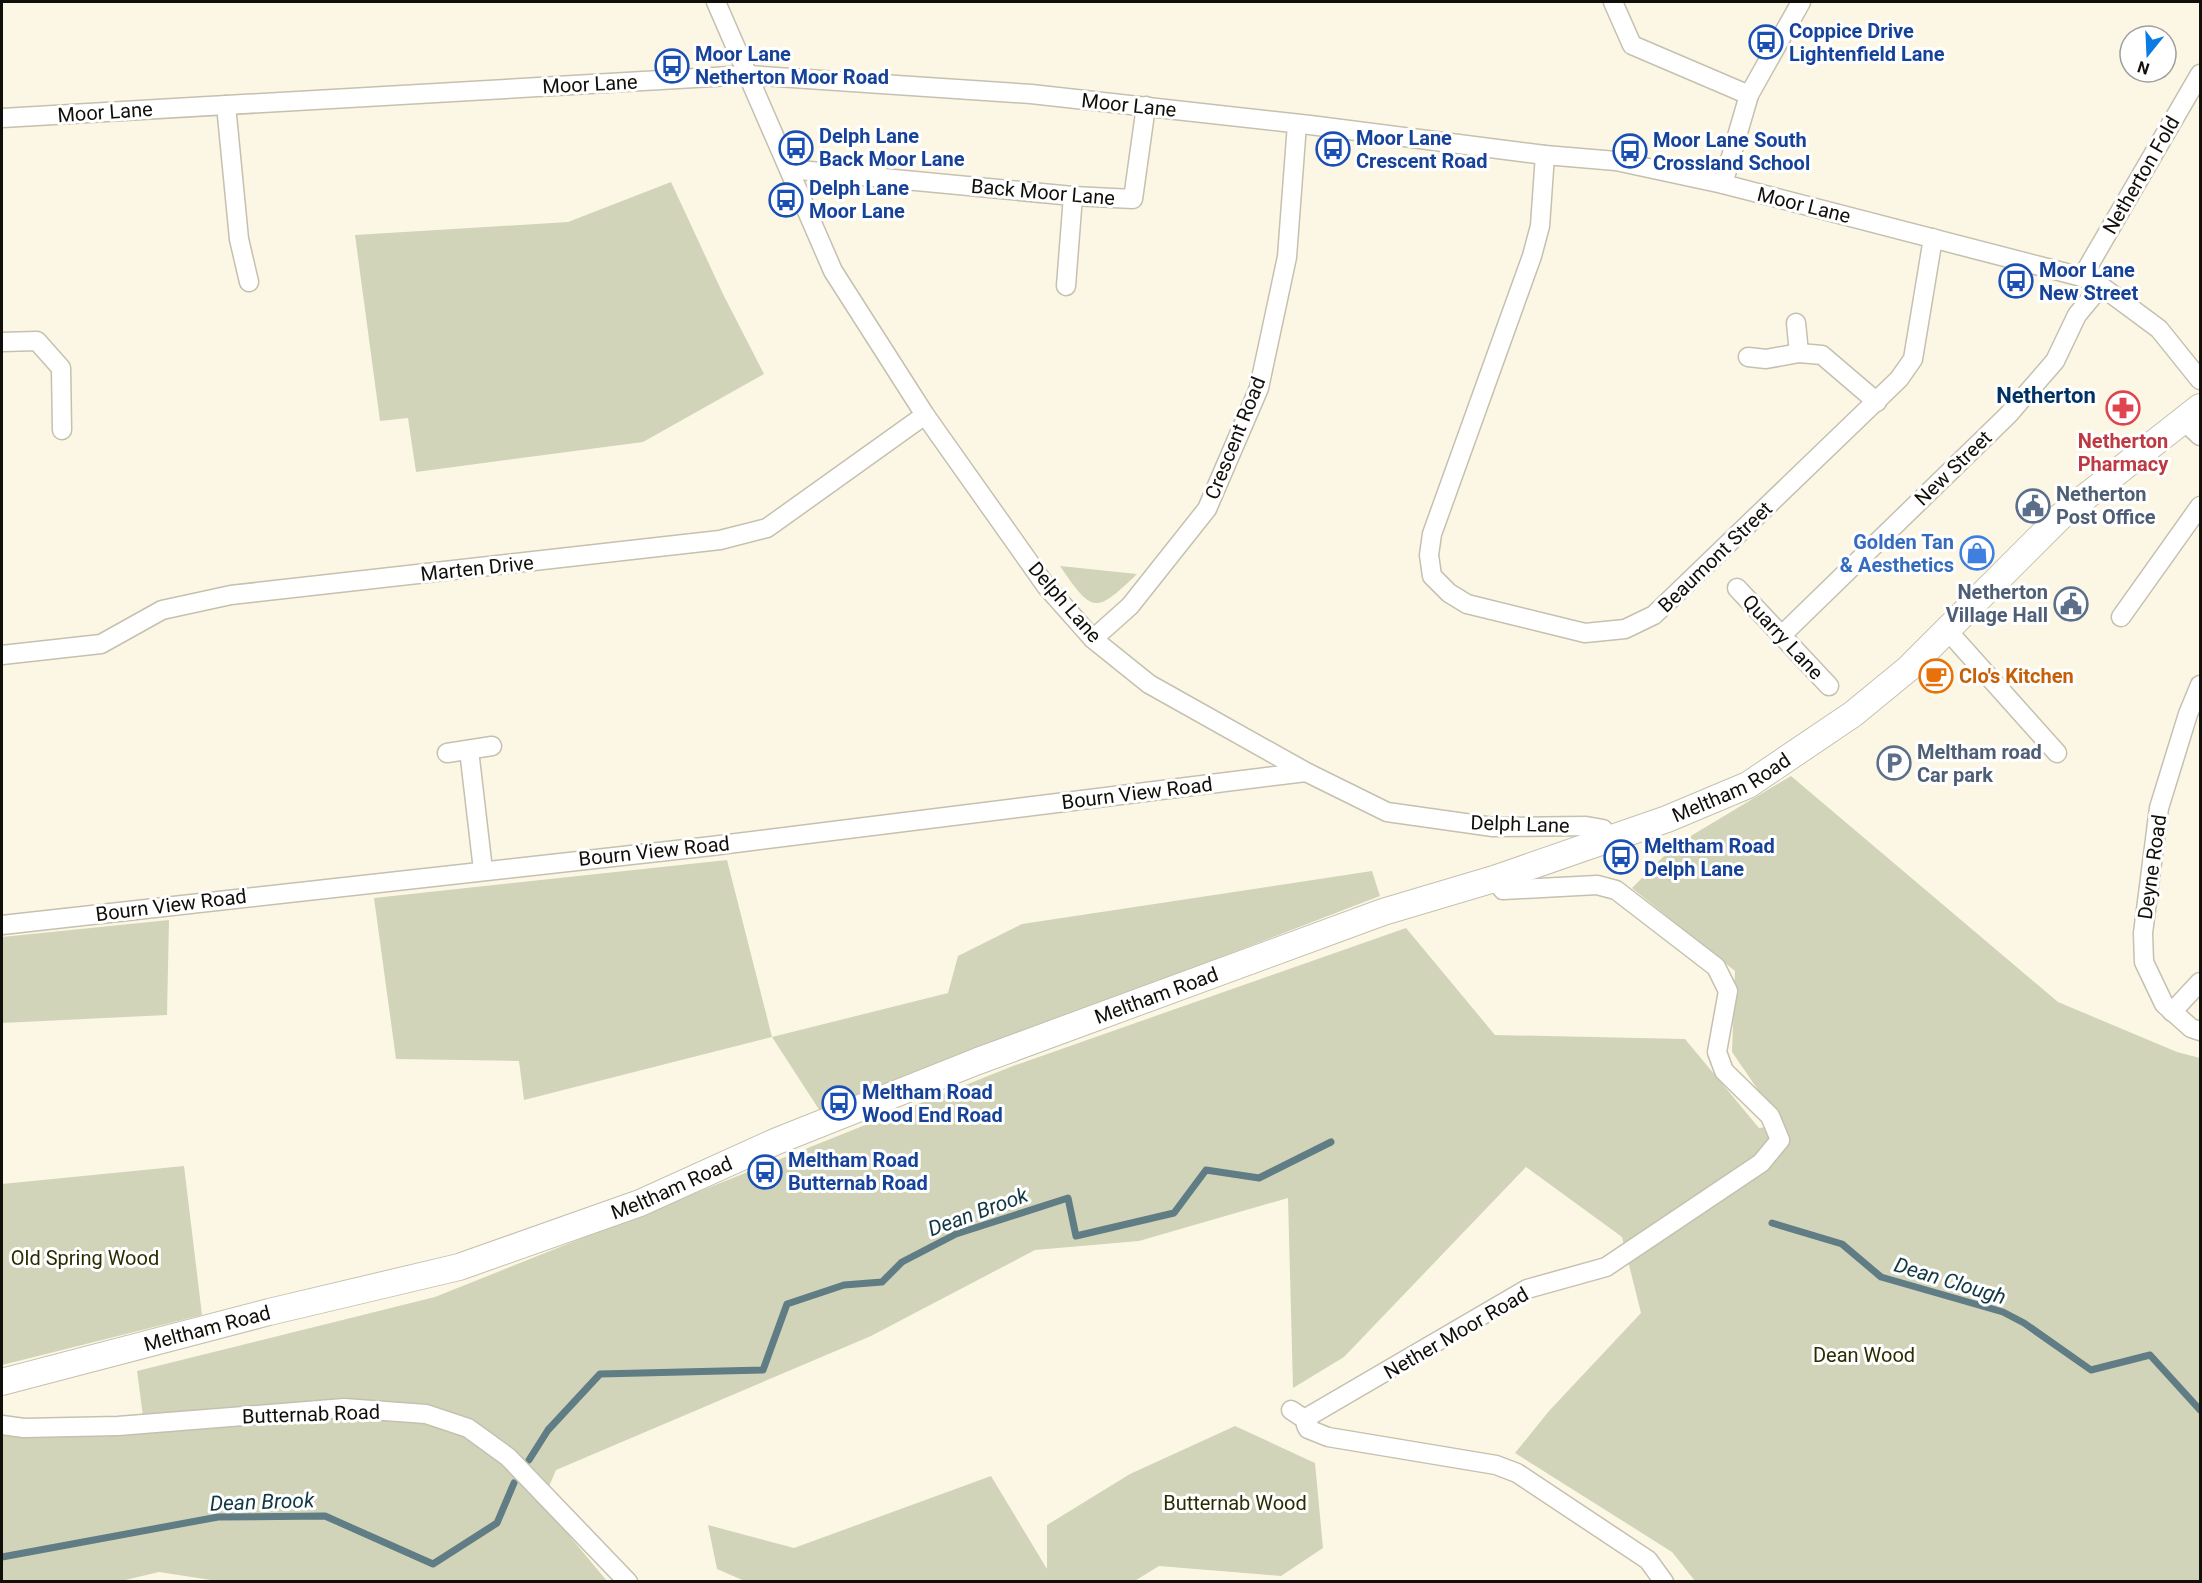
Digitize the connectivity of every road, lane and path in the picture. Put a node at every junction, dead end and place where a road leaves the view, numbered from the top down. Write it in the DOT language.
graph roads {
  1 [pos="716,2"];
  2 [pos="1613,2"];
  3 [pos="1801,2"];
  4 [pos="2200,74"];
  5 [pos="748,75"];
  6 [pos="1749,95"];
  7 [pos="226,105"];
  8 [pos="1146,106"];
  9 [pos="2,118"];
  10 [pos="1297,124"];
  11 [pos="1545,155"];
  12 [pos="789,169"];
  13 [pos="1723,184"];
  14 [pos="1073,196"];
  15 [pos="1933,238"];
  16 [pos="2082,277"];
  17 [pos="249,282"];
  18 [pos="1066,286"];
  19 [pos="2101,286"];
  20 [pos="1796,323"];
  21 [pos="2,342"];
  22 [pos="1799,353"];
  23 [pos="1748,357"];
  24 [pos="2200,380"];
  25 [pos="1877,402"];
  26 [pos="926,415"];
  27 [pos="2195,421"];
  28 [pos="62,430"];
  29 [pos="2200,506"];
  30 [pos="1737,588"];
  31 [pos="2121,616"];
  32 [pos="1947,630"];
  33 [pos="1783,634"];
  34 [pos="1093,639"];
  35 [pos="2,655"];
  36 [pos="2200,685"];
  37 [pos="1829,686"];
  38 [pos="492,746"];
  39 [pos="469,750"];
  40 [pos="447,753"];
  41 [pos="2057,753"];
  42 [pos="1306,772"];
  43 [pos="1611,839"];
  44 [pos="483,870"];
  45 [pos="1494,879"];
  46 [pos="2,925"];
  47 [pos="2200,982"];
  48 [pos="2172,1012"];
  49 [pos="2200,1031"];
  50 [pos="2,1382"];
  51 [pos="2,1425"];
  52 [pos="628,1581"];
  53 [pos="1664,1581"];
  1 -- 5 [label="street, Delph Lane"];
  2 -- 6 [label="street"];
  3 -- 6 [label="street"];
  4 -- 16 [label="street, Netherton Fold"];
  5 -- 7 [label="street, Moor Lane"];
  5 -- 8 [label="street, Moor Lane"];
  5 -- 12 [label="street, Delph Lane"];
  6 -- 13 [label="street"];
  7 -- 9 [label="street, Moor Lane"];
  7 -- 17 [label="street"];
  8 -- 10 [label="street, Moor Lane"];
  8 -- 14 [label="street, Back Moor Lane"];
  10 -- 11 [label="street, Moor Lane"];
  10 -- 34 [label="street, Crescent Road"];
  11 -- 13 [label="street, Moor Lane"];
  11 -- 25 [label="street, Beaumont Street"];
  12 -- 14 [label="street, Back Moor Lane"];
  12 -- 26 [label="street, Delph Lane"];
  13 -- 15 [label="street, Moor Lane"];
  14 -- 18 [label="street"];
  15 -- 16 [label="street, Moor Lane"];
  15 -- 25 [label="street, Beaumont Street"];
  16 -- 19 [label="street, Moor Lane"];
  19 -- 24 [label="street, Moor Lane"];
  19 -- 33 [label="street, New Street"];
  20 -- 22 [label="street"];
  21 -- 28 [label="street"];
  22 -- 23 [label="street"];
  22 -- 25 [label="street"];
  26 -- 34 [label="street, Delph Lane"];
  26 -- 35 [label="street, Marten Drive"];
  27 -- 32 [label="main road, Meltham Road"];
  29 -- 31 [label="street"];
  30 -- 33 [label="street, Quarry Lane"];
  32 -- 41 [label="street"];
  32 -- 43 [label="main road, Meltham Road"];
  33 -- 37 [label="street, Quarry Lane"];
  34 -- 42 [label="street, Delph Lane"];
  36 -- 48 [label="street, Deyne Road"];
  38 -- 39 [label="street"];
  39 -- 40 [label="street"];
  39 -- 44 [label="street"];
  42 -- 43 [label="street, Delph Lane"];
  42 -- 44 [label="street, Bourn View Road"];
  43 -- 45 [label="main road, Meltham Road"];
  44 -- 46 [label="street, Bourn View Road"];
  45 -- 50 [label="main road, Meltham Road"];
  45 -- 53 [label="street, Nether Moor Road"];
  47 -- 48 [label="street"];
  48 -- 49 [label="street, Deyne Road"];
  51 -- 52 [label="street, Butternab Road"];
}
